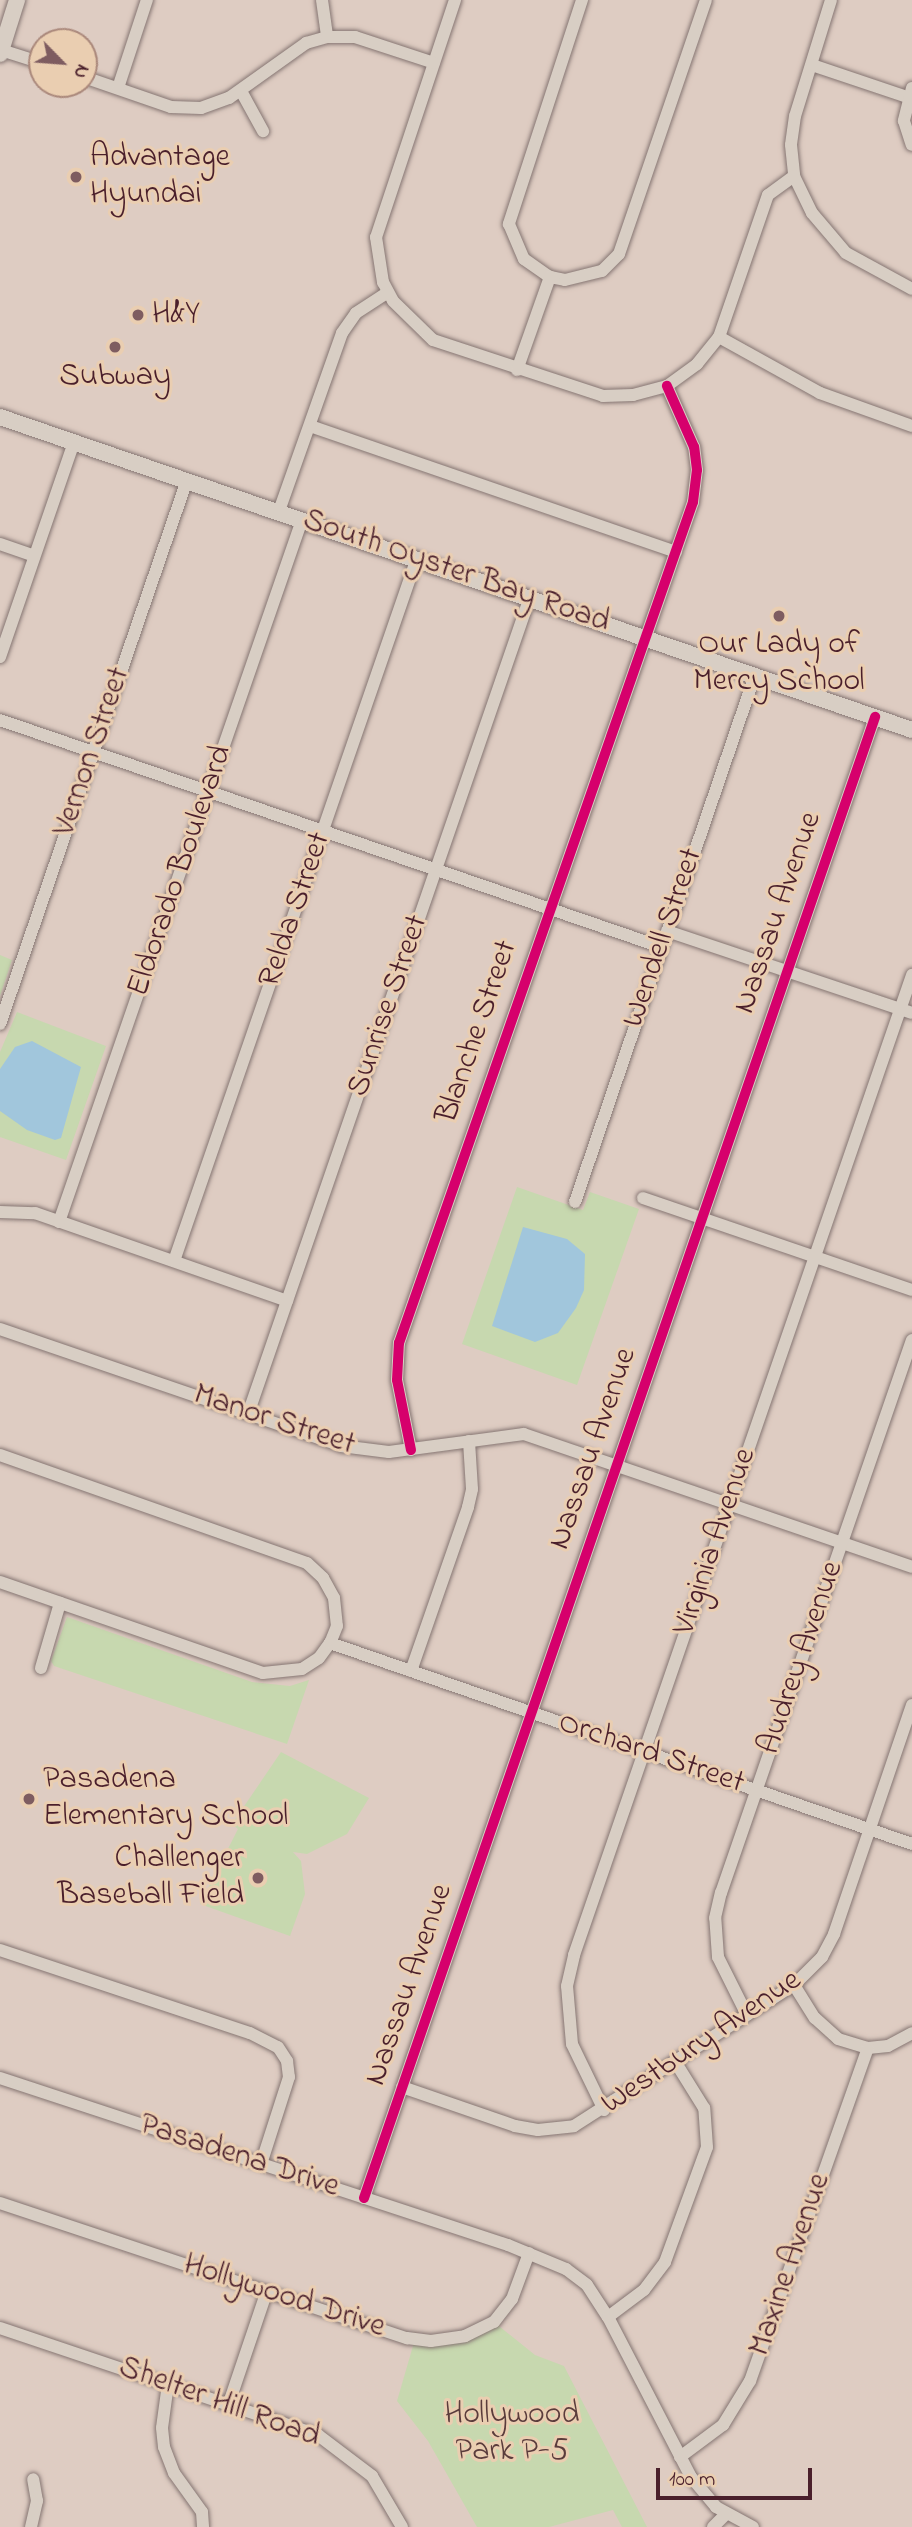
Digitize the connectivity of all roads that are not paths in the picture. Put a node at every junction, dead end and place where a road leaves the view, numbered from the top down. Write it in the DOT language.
graph roads {
  1 [pos="17,0"];
  2 [pos="147,0"];
  3 [pos="322,0"];
  4 [pos="455,0"];
  5 [pos="582,0"];
  6 [pos="706,0"];
  7 [pos="831,0"];
  8 [pos="327,37"];
  9 [pos="1,52"];
  10 [pos="28,60"];
  11 [pos="433,64"];
  12 [pos="812,65"];
  13 [pos="98,82"];
  14 [pos="118,88"];
  15 [pos="241,91"];
  16 [pos="909,92"];
  17 [pos="263,131"];
  18 [pos="912,145"];
  19 [pos="794,176"];
  20 [pos="550,277"];
  21 [pos="912,289"];
  22 [pos="388,292"];
  23 [pos="719,337"];
  24 [pos="517,370"];
  25 [pos="667,386"];
  26 [pos="0,417"];
  27 [pos="310,426"];
  28 [pos="912,426"];
  29 [pos="74,442"];
  30 [pos="187,480"];
  31 [pos="279,511"];
  32 [pos="302,520"];
  33 [pos="0,544"];
  34 [pos="676,552"];
  35 [pos="34,556"];
  36 [pos="417,558"];
  37 [pos="530,597"];
  38 [pos="645,637"];
  39 [pos="0,657"];
  40 [pos="755,675"];
  41 [pos="875,717"];
  42 [pos="0,720"];
  43 [pos="912,730"];
  44 [pos="93,752"];
  45 [pos="208,792"];
  46 [pos="323,831"];
  47 [pos="435,870"];
  48 [pos="548,909"];
  49 [pos="667,931"];
  50 [pos="660,947"];
  51 [pos="788,970"];
  52 [pos="912,975"];
  53 [pos="906,1011"];
  54 [pos="0,1024"];
  55 [pos="643,1198"];
  56 [pos="575,1202"];
  57 [pos="0,1212"];
  58 [pos="702,1218"];
  59 [pos="60,1222"];
  60 [pos="815,1257"];
  61 [pos="174,1261"];
  62 [pos="912,1290"];
  63 [pos="287,1301"];
  64 [pos="0,1329"];
  65 [pos="912,1340"];
  66 [pos="248,1414"];
  67 [pos="469,1441"];
  68 [pos="411,1450"];
  69 [pos="0,1455"];
  70 [pos="617,1465"];
  71 [pos="729,1504"];
  72 [pos="842,1543"];
  73 [pos="912,1567"];
  74 [pos="0,1582"];
  75 [pos="60,1603"];
  76 [pos="330,1643"];
  77 [pos="41,1668"];
  78 [pos="411,1671"];
  79 [pos="912,1705"];
  80 [pos="531,1713"];
  81 [pos="644,1752"];
  82 [pos="757,1791"];
  83 [pos="869,1830"];
  84 [pos="912,1844"];
  85 [pos="0,1950"];
  86 [pos="794,1985"];
  87 [pos="747,2015"];
  88 [pos="912,2033"];
  89 [pos="868,2048"];
  90 [pos="676,2063"];
  91 [pos="0,2078"];
  92 [pos="402,2087"];
  93 [pos="604,2110"];
  94 [pos="261,2164"];
  95 [pos="364,2198"];
  96 [pos="0,2203"];
  97 [pos="529,2253"];
  98 [pos="267,2291"];
  99 [pos="608,2317"];
  100 [pos="0,2328"];
  101 [pos="168,2384"];
  102 [pos="229,2403"];
  103 [pos="680,2457"];
  104 [pos="33,2480"];
  105 [pos="726,2514"];
  106 [pos="31,2527"];
  107 [pos="203,2527"];
  108 [pos="402,2527"];
  109 [pos="713,2527"];
  110 [pos="753,2527"];
  1 -- 9 [label="main road"];
  2 -- 14 [label="street"];
  3 -- 8 [label="street"];
  4 -- 11 [label="street"];
  5 -- 20 [label="street"];
  6 -- 20 [label="street"];
  7 -- 12 [label="street"];
  8 -- 11 [label="street"];
  8 -- 15 [label="street"];
  9 -- 10 [label="street"];
  11 -- 22 [label="street"];
  12 -- 16 [label="street"];
  12 -- 19 [label="street"];
  13 -- 14 [label="street"];
  14 -- 15 [label="street"];
  15 -- 17 [label="street"];
  16 -- 18 [label="street"];
  19 -- 21 [label="street"];
  19 -- 23 [label="street"];
  20 -- 24 [label="street"];
  22 -- 24 [label="street"];
  22 -- 27 [label="street"];
  23 -- 25 [label="street"];
  23 -- 28 [label="street"];
  24 -- 25 [label="street"];
  25 -- 34 [label="street, Blanche Street"];
  26 -- 29 [label="main road, South Oyster Bay Road"];
  27 -- 31 [label="street"];
  27 -- 34 [label="street"];
  29 -- 30 [label="main road, South Oyster Bay Road"];
  29 -- 35 [label="street"];
  30 -- 31 [label="main road, South Oyster Bay Road"];
  30 -- 44 [label="street, Vernon Street"];
  31 -- 32 [label="main road, South Oyster Bay Road"];
  32 -- 36 [label="main road, South Oyster Bay Road"];
  32 -- 45 [label="street, Eldorado Boulevard"];
  33 -- 35 [label="street"];
  34 -- 38 [label="street, Blanche Street"];
  35 -- 39 [label="street"];
  36 -- 37 [label="main road, South Oyster Bay Road"];
  36 -- 46 [label="street, Relda Street"];
  37 -- 38 [label="main road, South Oyster Bay Road"];
  37 -- 47 [label="street, Sunrise Street"];
  38 -- 40 [label="main road, South Oyster Bay Road"];
  38 -- 48 [label="street, Blanche Street"];
  40 -- 41 [label="main road, South Oyster Bay Road"];
  40 -- 49 [label="street, Wendell Street"];
  41 -- 43 [label="main road, South Oyster Bay Road"];
  41 -- 51 [label="street, Nassau Avenue"];
  42 -- 44 [label="street"];
  44 -- 45 [label="street"];
  44 -- 54 [label="street, Vernon Street"];
  45 -- 46 [label="street"];
  45 -- 59 [label="street, Eldorado Boulevard"];
  46 -- 47 [label="street"];
  46 -- 61 [label="street, Relda Street"];
  47 -- 48 [label="street"];
  47 -- 63 [label="street, Sunrise Street"];
  48 -- 50 [label="street"];
  48 -- 68 [label="street, Blanche Street"];
  49 -- 50 [label="street, Wendell Street"];
  49 -- 51 [label="street"];
  50 -- 56 [label="street, Wendell Street"];
  51 -- 53 [label="street"];
  51 -- 58 [label="street, Nassau Avenue"];
  52 -- 53 [label="street, Virginia Avenue"];
  53 -- 60 [label="street, Virginia Avenue"];
  55 -- 58 [label="street"];
  57 -- 59 [label="street"];
  58 -- 60 [label="street"];
  58 -- 70 [label="street, Nassau Avenue"];
  59 -- 61 [label="street"];
  60 -- 62 [label="street"];
  60 -- 71 [label="street, Virginia Avenue"];
  61 -- 63 [label="street"];
  63 -- 66 [label="street, Sunrise Street"];
  64 -- 66 [label="street, Manor Street"];
  65 -- 72 [label="street, Audrey Avenue"];
  66 -- 68 [label="street, Manor Street"];
  67 -- 68 [label="street, Manor Street"];
  67 -- 70 [label="street, Manor Street"];
  67 -- 78 [label="street"];
  69 -- 76 [label="street"];
  70 -- 71 [label="street, Manor Street"];
  70 -- 80 [label="street, Nassau Avenue"];
  71 -- 72 [label="street, Manor Street"];
  71 -- 81 [label="street, Virginia Avenue"];
  72 -- 73 [label="street, Manor Street"];
  72 -- 82 [label="street, Audrey Avenue"];
  74 -- 75 [label="street"];
  75 -- 76 [label="street"];
  75 -- 77 [label="street"];
  76 -- 78 [label="street, Orchard Street"];
  78 -- 80 [label="street, Orchard Street"];
  79 -- 83 [label="street, Westbury Avenue"];
  80 -- 81 [label="street, Orchard Street"];
  80 -- 92 [label="street, Nassau Avenue"];
  81 -- 82 [label="street, Orchard Street"];
  81 -- 93 [label="street, Virginia Avenue"];
  82 -- 83 [label="street, Orchard Street"];
  82 -- 87 [label="street, Audrey Avenue"];
  83 -- 84 [label="street, Orchard Street"];
  83 -- 86 [label="street, Westbury Avenue"];
  85 -- 94 [label="street"];
  86 -- 87 [label="street, Westbury Avenue"];
  86 -- 89 [label="street"];
  87 -- 90 [label="street, Westbury Avenue"];
  88 -- 89 [label="street"];
  89 -- 103 [label="street, Maxine Avenue"];
  90 -- 93 [label="street, Westbury Avenue"];
  90 -- 99 [label="street"];
  91 -- 94 [label="street, Pasadena Drive"];
  92 -- 93 [label="street, Westbury Avenue"];
  92 -- 95 [label="street, Nassau Avenue"];
  94 -- 95 [label="street, Pasadena Drive"];
  95 -- 97 [label="street, Pasadena Drive"];
  96 -- 98 [label="street, Hollywood Drive"];
  97 -- 98 [label="street, Hollywood Drive"];
  97 -- 99 [label="street, Pasadena Drive"];
  98 -- 102 [label="street"];
  99 -- 103 [label="street, Pasadena Drive"];
  100 -- 101 [label="street, Shelter Hill Road"];
  101 -- 102 [label="street, Shelter Hill Road"];
  101 -- 107 [label="street"];
  102 -- 108 [label="street, Shelter Hill Road"];
  103 -- 105 [label="street, Pasadena Drive"];
  104 -- 106 [label="street"];
  105 -- 109 [label="street"];
  105 -- 110 [label="street, Pasadena Drive"];
}
